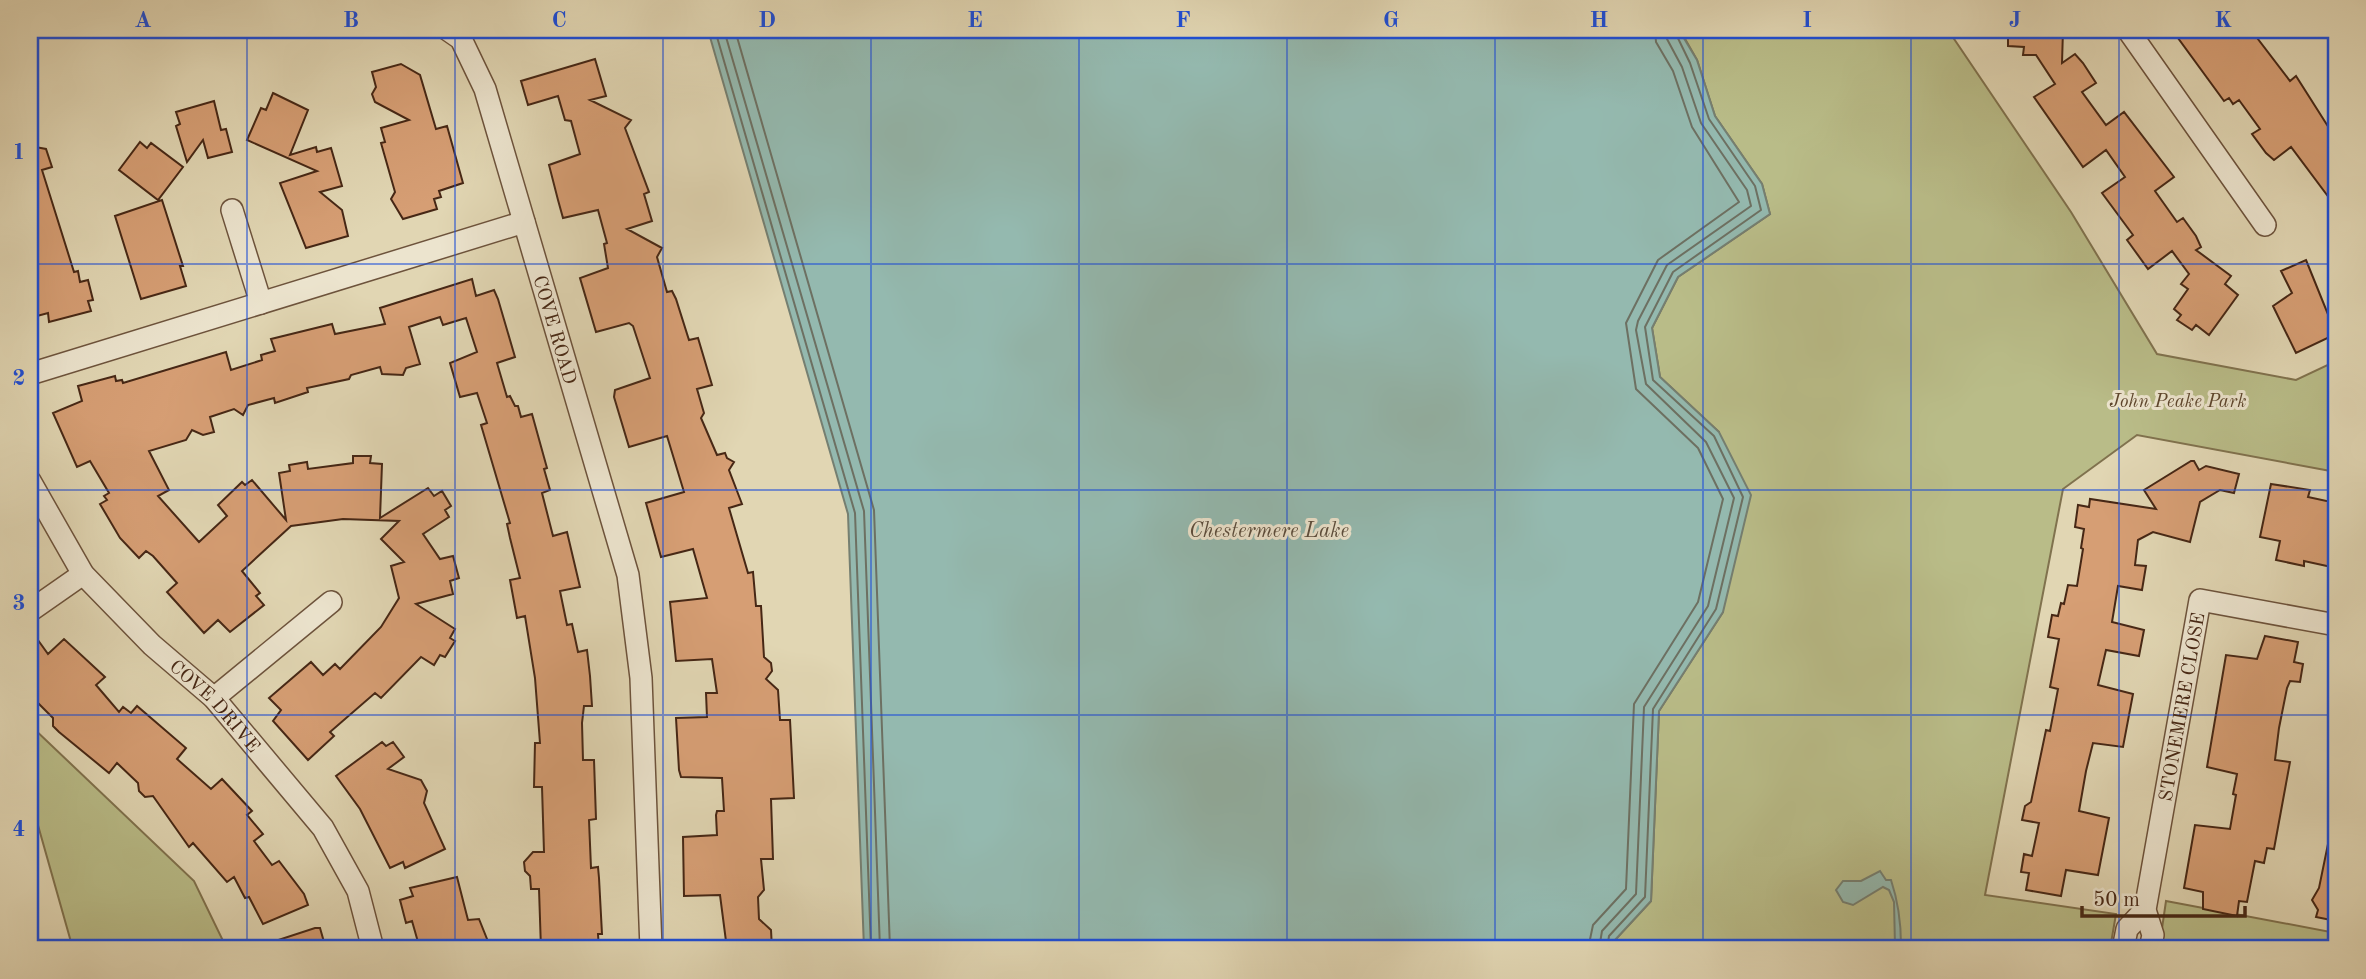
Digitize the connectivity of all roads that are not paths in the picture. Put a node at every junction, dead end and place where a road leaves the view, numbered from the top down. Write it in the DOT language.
graph roads {
  1 [pos="448,30"];
  2 [pos="2128,30"];
  3 [pos="232,210"];
  4 [pos="524,222"];
  5 [pos="2265,225"];
  6 [pos="261,303"];
  7 [pos="30,374"];
  8 [pos="30,481"];
  9 [pos="83,574"];
  10 [pos="331,602"];
  11 [pos="30,611"];
  12 [pos="2336,625"];
  13 [pos="214,698"];
  14 [pos="2145,910"];
  15 [pos="373,949"];
  16 [pos="651,949"];
  17 [pos="2123,949"];
  18 [pos="2150,949"];
  1 -- 4 [label="street, COVE ROAD"];
  2 -- 5 [label="street"];
  3 -- 6 [label="street"];
  4 -- 6 [label="street"];
  4 -- 16 [label="street, COVE ROAD"];
  6 -- 7 [label="street"];
  8 -- 9 [label="street, COVE DRIVE"];
  9 -- 11 [label="street"];
  9 -- 13 [label="street, COVE DRIVE"];
  10 -- 13 [label="street"];
  12 -- 14 [label="street, STONEMERE CLOSE"];
  13 -- 15 [label="street, COVE DRIVE"];
  14 -- 17 [label="street, STONEMERE CLOSE"];
  14 -- 18 [label="street, STONEMERE CLOSE"];
}
